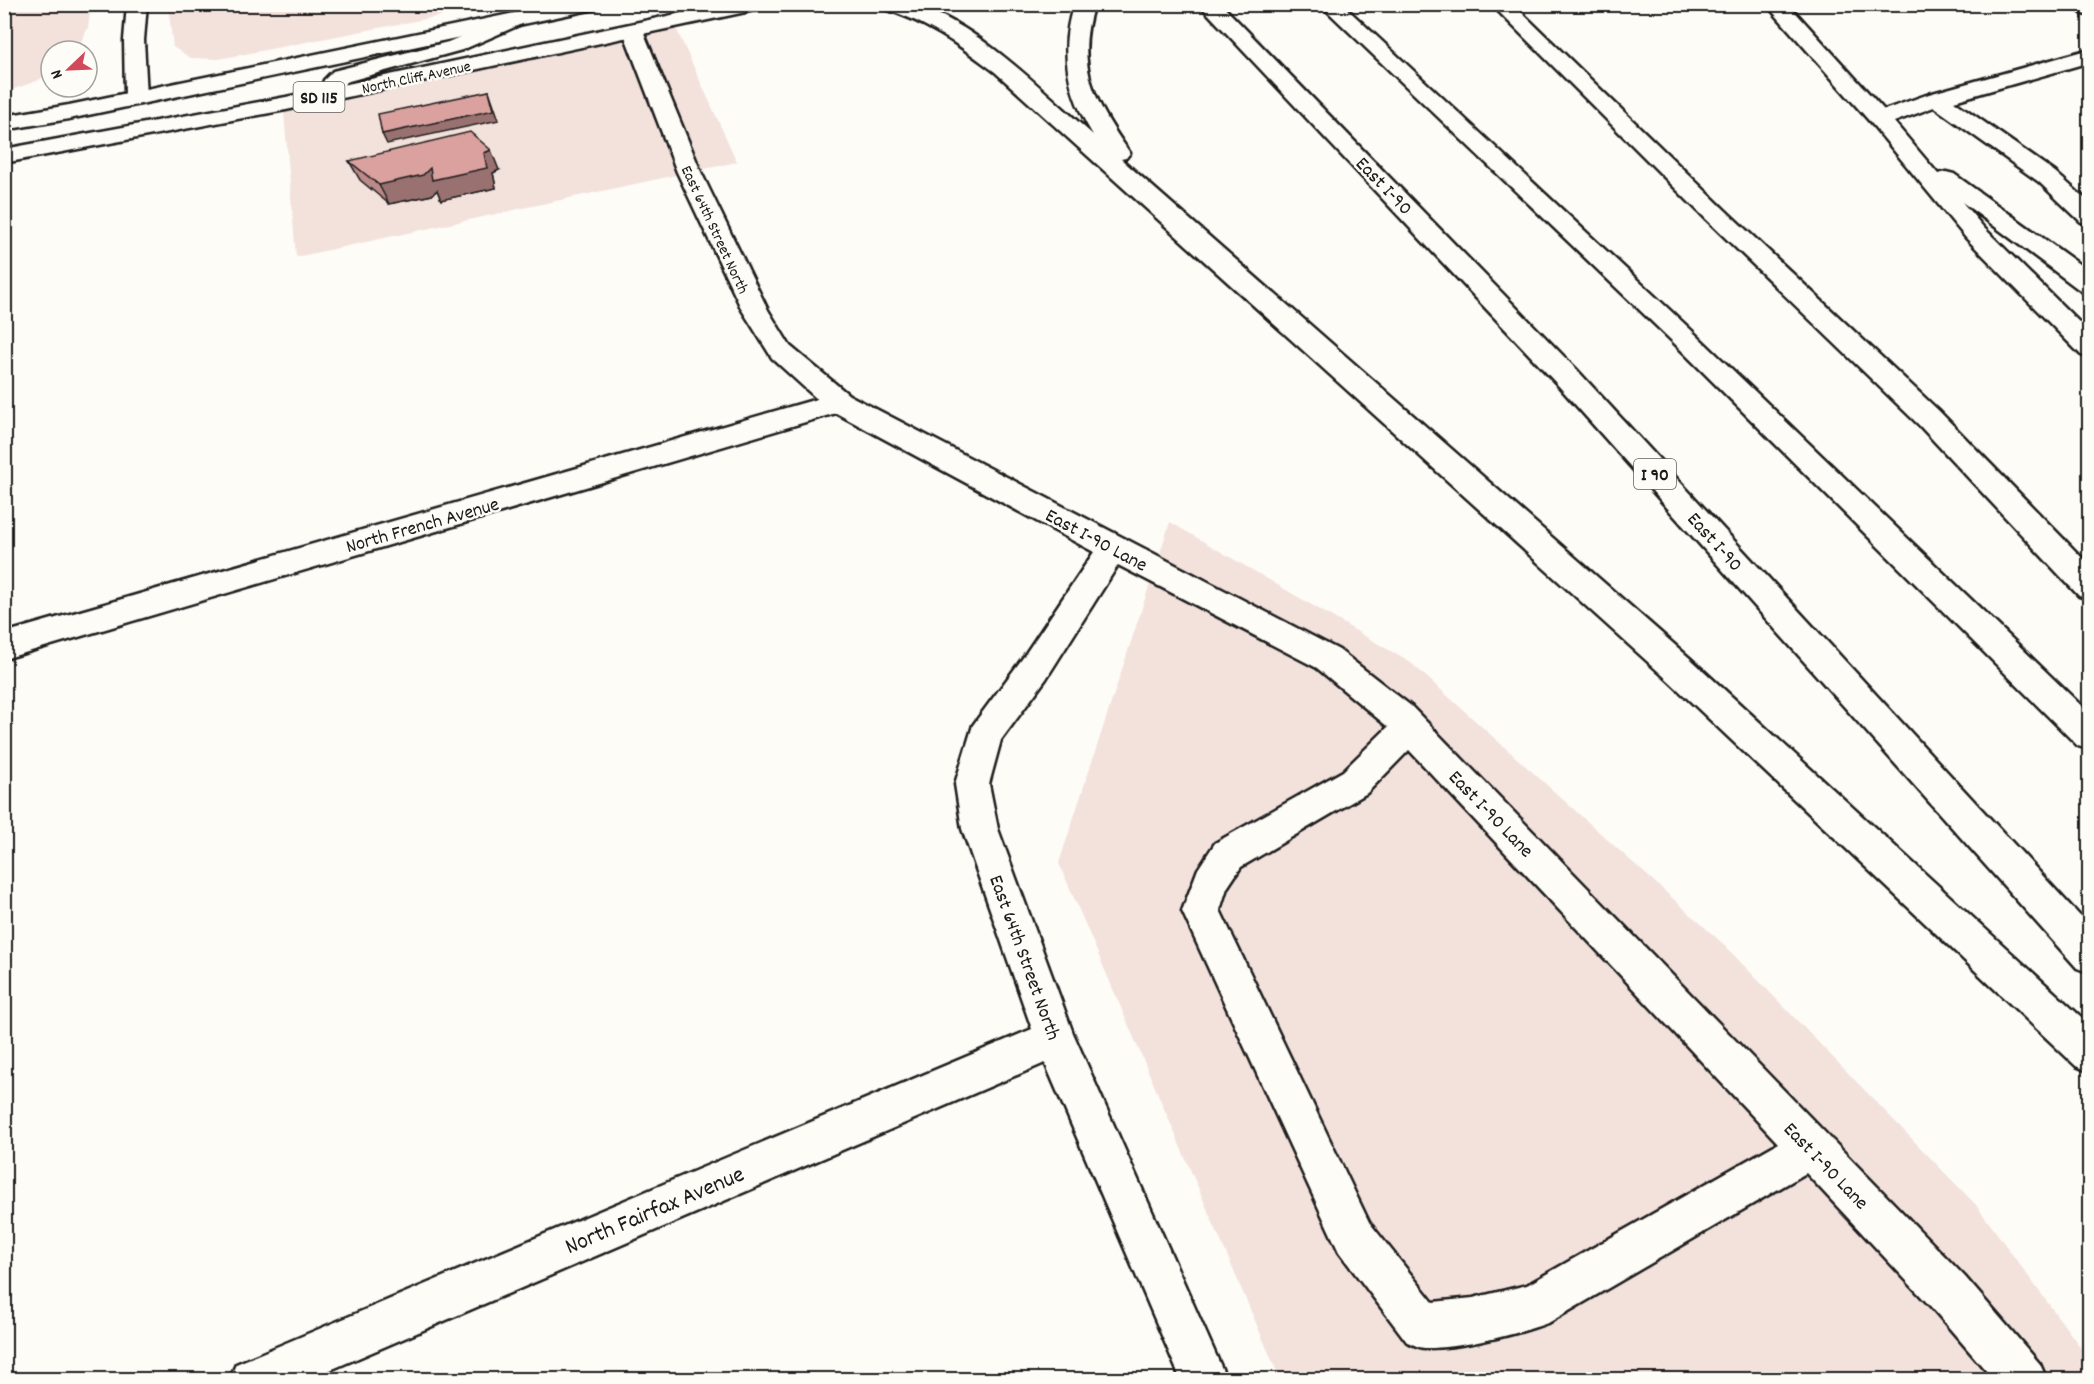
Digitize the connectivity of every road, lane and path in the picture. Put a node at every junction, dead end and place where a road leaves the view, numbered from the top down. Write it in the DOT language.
graph roads {
  1 [pos="137,4"];
  2 [pos="590,4"];
  3 [pos="755,4"];
  4 [pos="888,4"];
  5 [pos="1084,4"];
  6 [pos="1209,4"];
  7 [pos="1330,4"];
  8 [pos="1501,4"];
  9 [pos="1516,4"];
  10 [pos="1776,4"];
  11 [pos="2080,4"];
  12 [pos="2090,10"];
  13 [pos="519,18"];
  14 [pos="633,30"];
  15 [pos="2090,55"];
  16 [pos="330,95"];
  17 [pos="136,98"];
  18 [pos="1937,99"];
  19 [pos="1880,119"];
  20 [pos="1620,122"];
  21 [pos="4,123"];
  22 [pos="1904,148"];
  23 [pos="4,156"];
  24 [pos="2047,177"];
  25 [pos="2090,194"];
  26 [pos="2090,216"];
  27 [pos="1188,231"];
  28 [pos="2090,285"];
  29 [pos="2090,349"];
  30 [pos="839,402"];
  31 [pos="1113,548"];
  32 [pos="2090,587"];
  33 [pos="4,646"];
  34 [pos="1410,727"];
  35 [pos="2090,736"];
  36 [pos="2090,955"];
  37 [pos="1055,1039"];
  38 [pos="2090,1053"];
  39 [pos="1811,1147"];
  40 [pos="252,1380"];
  41 [pos="1204,1380"];
  42 [pos="2024,1380"];
  1 -- 17 [label="main road"];
  2 -- 13 [label="main road, North Cliff Avenue / SD 115"];
  3 -- 14 [label="main road, North Cliff Avenue / SD 115"];
  4 -- 27 [label="main road"];
  5 -- 27 [label="main road"];
  6 -- 36 [label="main road, East I-90 / I 90"];
  7 -- 35 [label="main road"];
  8 -- 20 [label="main road"];
  9 -- 20 [label="main road"];
  10 -- 19 [label="main road"];
  11 -- 12 [label="main road"];
  13 -- 16 [label="main road"];
  13 -- 17 [label="main road, North Cliff Avenue / SD 115"];
  14 -- 16 [label="main road, North Cliff Avenue / SD 115"];
  14 -- 30 [label="main road, East 64th Street North"];
  15 -- 18 [label="main road"];
  16 -- 23 [label="main road, North Cliff Avenue / SD 115"];
  17 -- 21 [label="main road, North Cliff Avenue / SD 115"];
  18 -- 19 [label="main road"];
  18 -- 24 [label="main road"];
  19 -- 22 [label="main road"];
  20 -- 32 [label="main road"];
  22 -- 28 [label="main road"];
  22 -- 29 [label="main road"];
  24 -- 25 [label="main road"];
  24 -- 26 [label="main road"];
  27 -- 38 [label="main road"];
  30 -- 31 [label="main road, East I-90 Lane"];
  30 -- 33 [label="main road, North French Avenue"];
  31 -- 34 [label="main road, East I-90 Lane"];
  31 -- 37 [label="main road, East 64th Street North"];
  34 -- 39 [label="main road, East I-90 Lane"];
  34 -- 39 [label="main road"];
  37 -- 40 [label="main road, North Fairfax Avenue"];
  37 -- 41 [label="main road, East 64th Street North"];
  39 -- 42 [label="main road, East I-90 Lane"];
}
